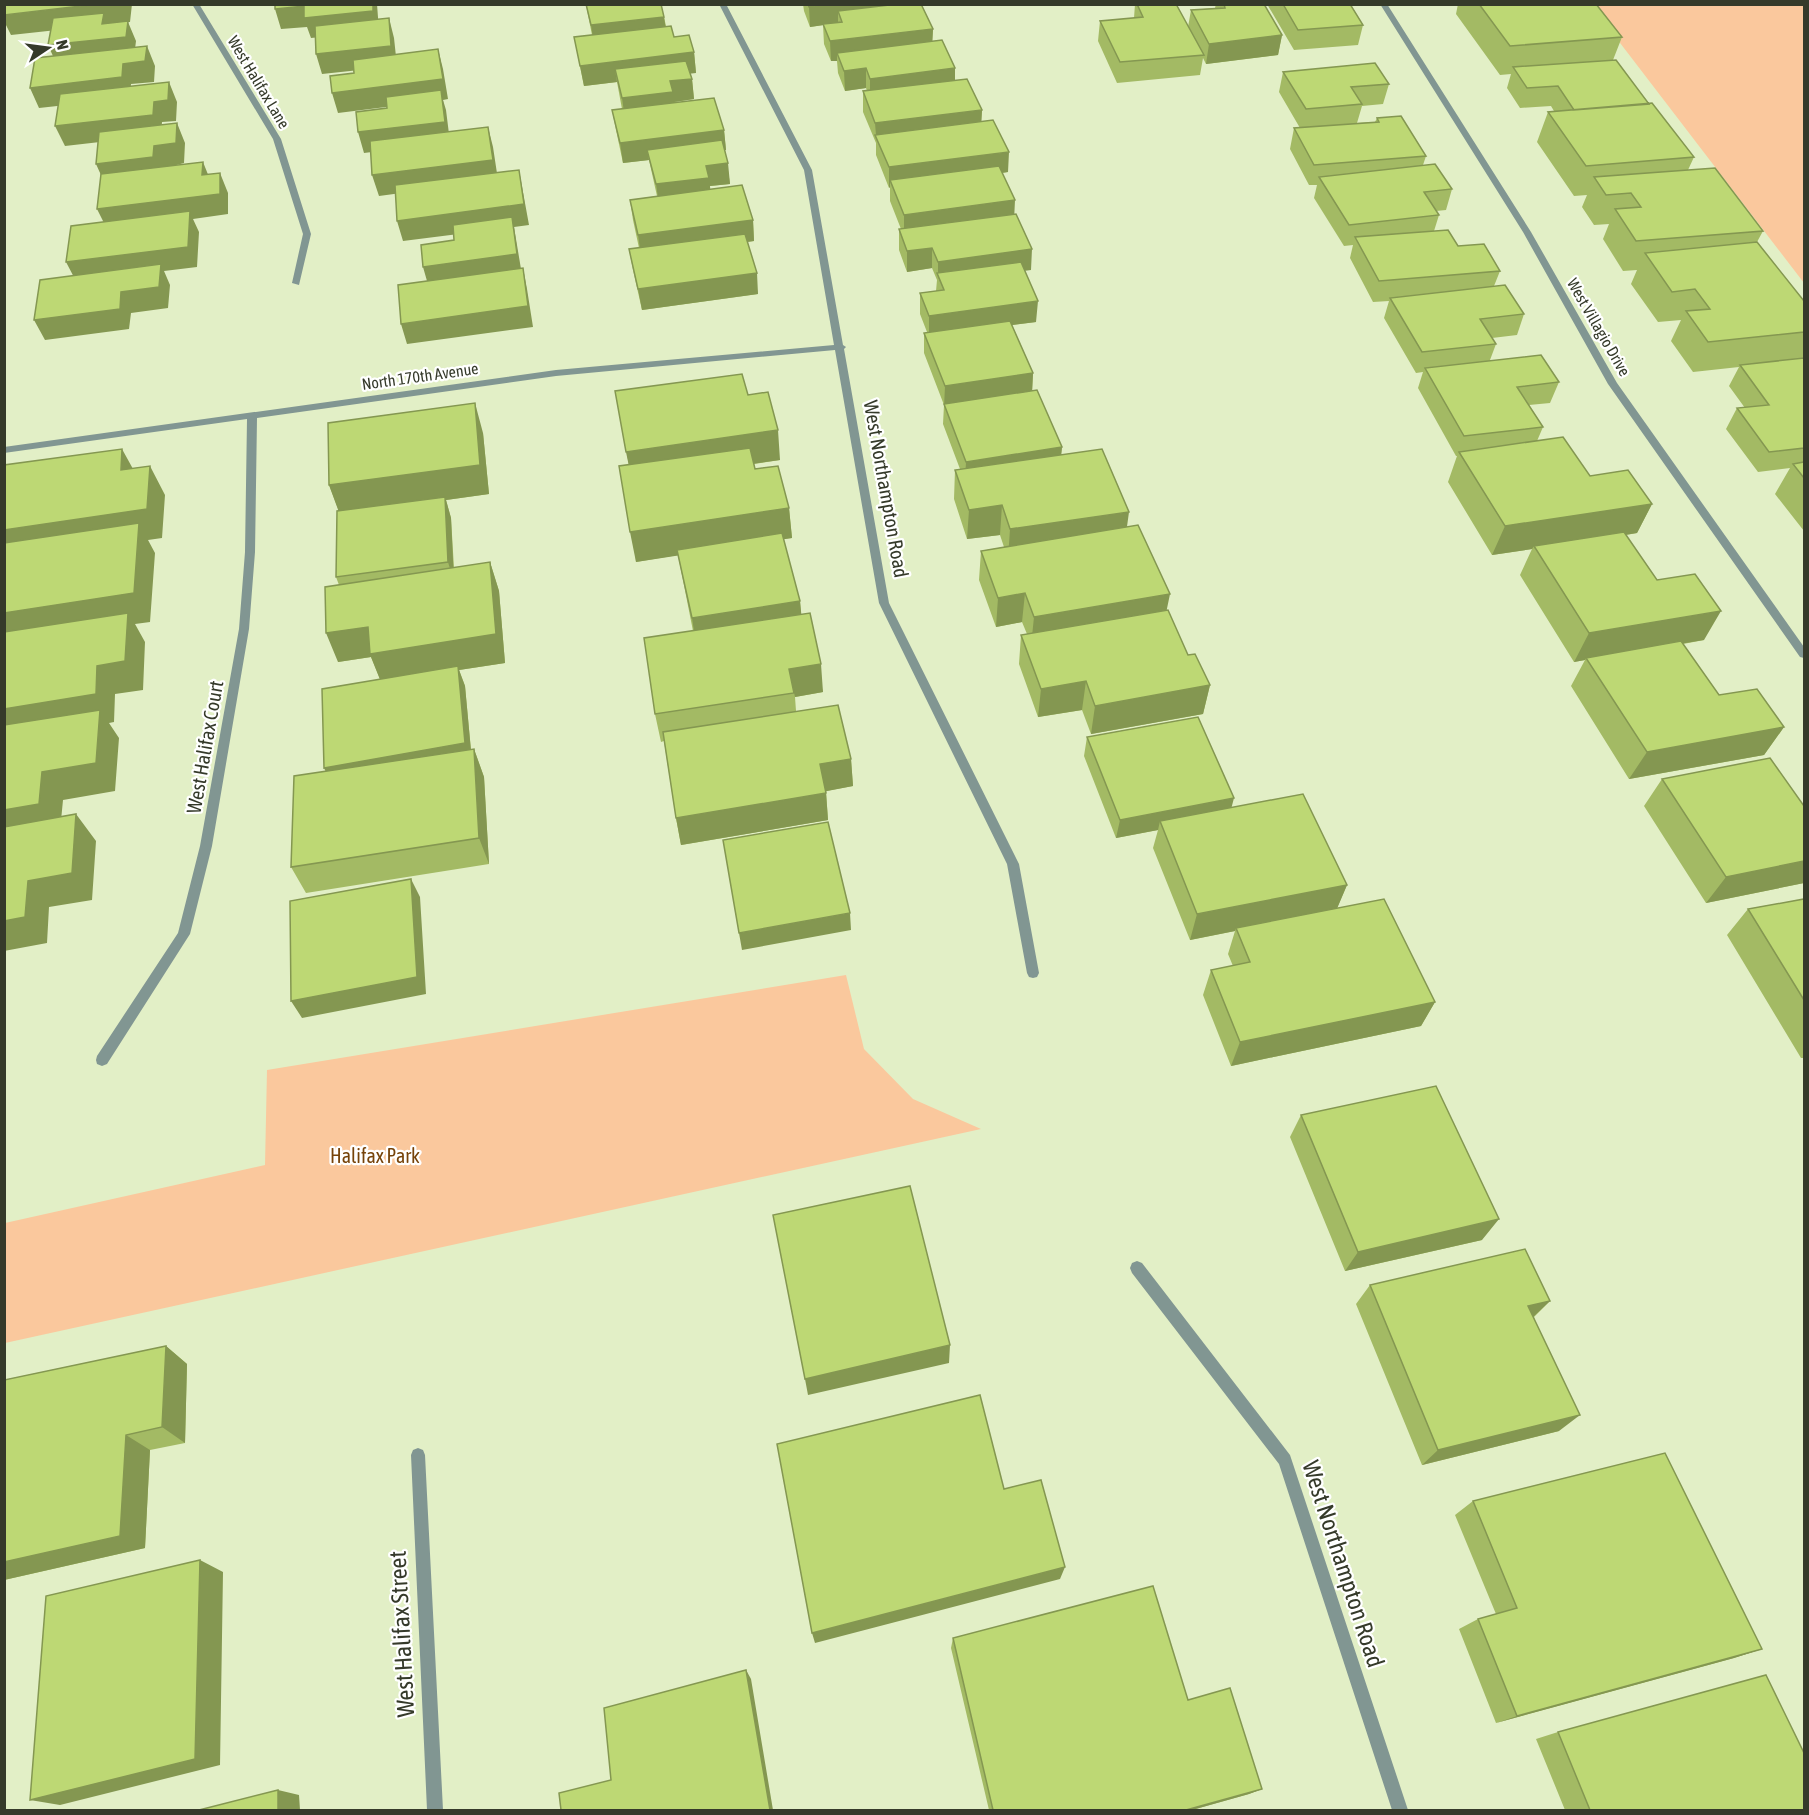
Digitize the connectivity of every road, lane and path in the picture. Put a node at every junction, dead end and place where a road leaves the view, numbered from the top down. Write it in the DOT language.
graph roads {
  1 [pos="195,4"];
  2 [pos="722,4"];
  3 [pos="1383,4"];
  4 [pos="296,283"];
  5 [pos="841,347"];
  6 [pos="252,414"];
  7 [pos="4,450"];
  8 [pos="1804,654"];
  9 [pos="1033,973"];
  10 [pos="102,1060"];
  11 [pos="1137,1268"];
  12 [pos="418,1455"];
  13 [pos="435,1810"];
  14 [pos="1400,1810"];
  1 -- 4 [label="street, West Halifax Lane"];
  2 -- 5 [label="street, West Northampton Road"];
  3 -- 8 [label="street, West Villagio Drive"];
  5 -- 6 [label="street, North 170th Avenue"];
  5 -- 9 [label="street, West Northampton Road"];
  6 -- 7 [label="street, North 170th Avenue"];
  6 -- 10 [label="street, West Halifax Court"];
  11 -- 14 [label="street, West Northampton Road"];
  12 -- 13 [label="street, West Halifax Street"];
}
